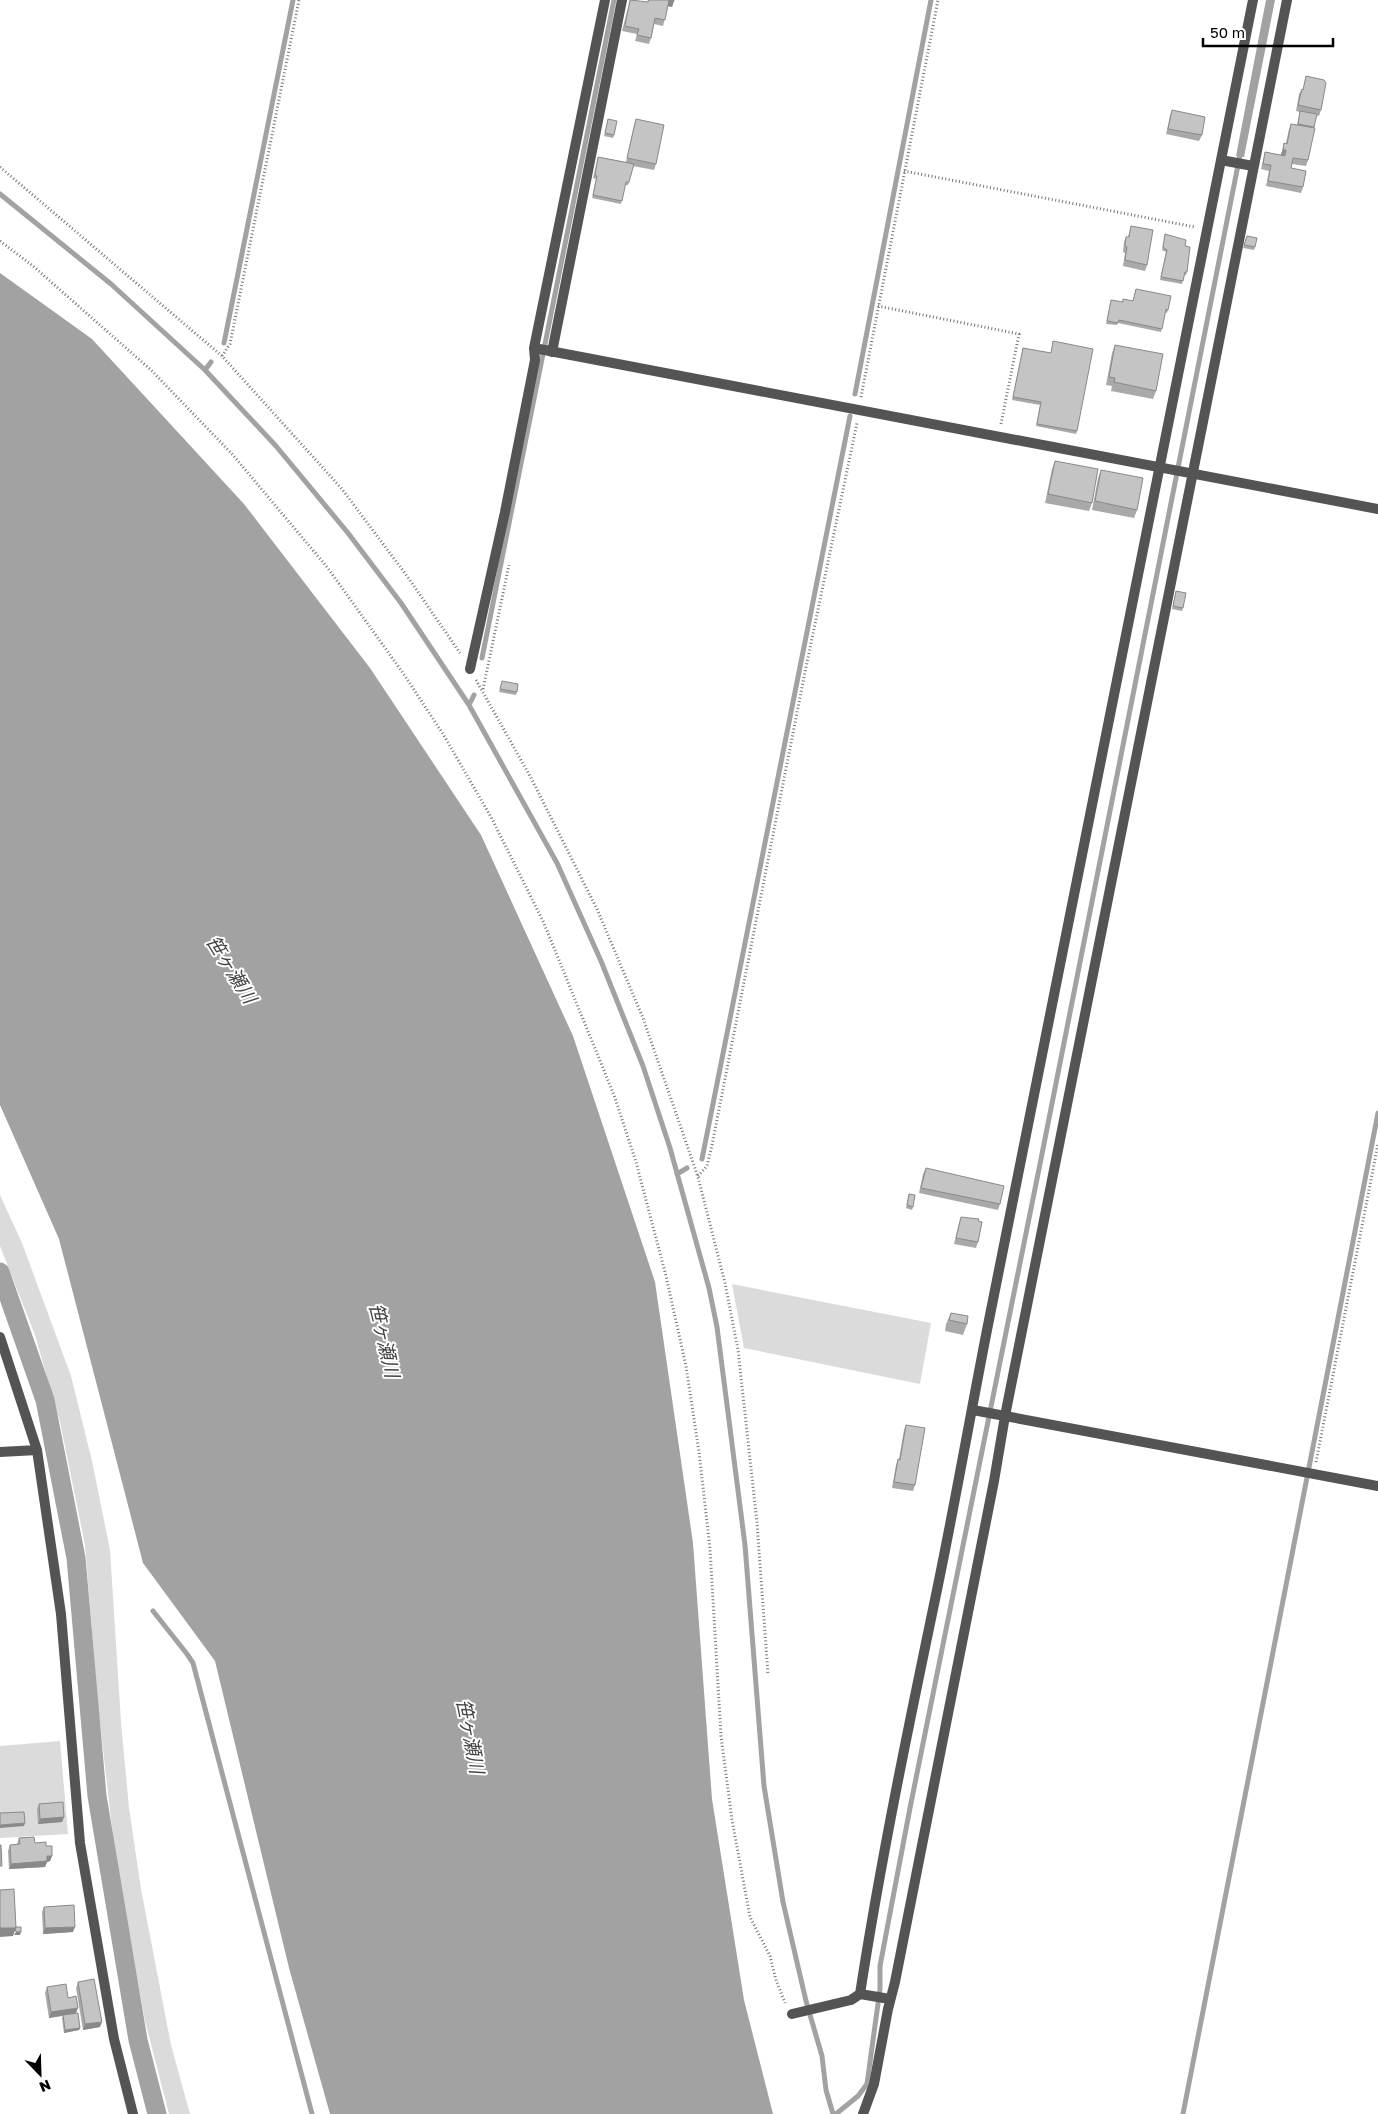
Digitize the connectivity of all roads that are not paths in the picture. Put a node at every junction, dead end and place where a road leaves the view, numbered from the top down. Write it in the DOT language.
graph roads {
  1 [pos="605,0"];
  2 [pos="622,0"];
  3 [pos="1252,0"];
  4 [pos="1286,0"];
  5 [pos="585,150"];
  6 [pos="1221,160"];
  7 [pos="1249,165"];
  8 [pos="544,350"];
  9 [pos="1166,468"];
  10 [pos="1189,472"];
  11 [pos="1378,509"];
  12 [pos="470,669"];
  13 [pos="0,1337"];
  14 [pos="978,1411"];
  15 [pos="1000,1415"];
  16 [pos="37,1450"];
  17 [pos="0,1452"];
  18 [pos="1378,1486"];
  19 [pos="860,1994"];
  20 [pos="888,1998"];
  21 [pos="795,2013"];
  22 [pos="133,2114"];
  23 [pos="863,2114"];
  1 -- 5 [label="street"];
  2 -- 5 [label="street"];
  3 -- 6 [label="street"];
  4 -- 7 [label="street"];
  5 -- 8 [label="street"];
  5 -- 8 [label="street"];
  6 -- 7 [label="street"];
  6 -- 9 [label="street"];
  7 -- 10 [label="street"];
  8 -- 9 [label="street"];
  8 -- 12 [label="street"];
  9 -- 10 [label="street"];
  9 -- 14 [label="street"];
  10 -- 11 [label="street"];
  10 -- 15 [label="street"];
  13 -- 16 [label="street"];
  14 -- 15 [label="street"];
  14 -- 19 [label="street"];
  15 -- 18 [label="street"];
  15 -- 20 [label="street"];
  16 -- 17 [label="street"];
  16 -- 22 [label="street"];
  19 -- 20 [label="street"];
  19 -- 21 [label="street"];
  20 -- 23 [label="street"];
}
